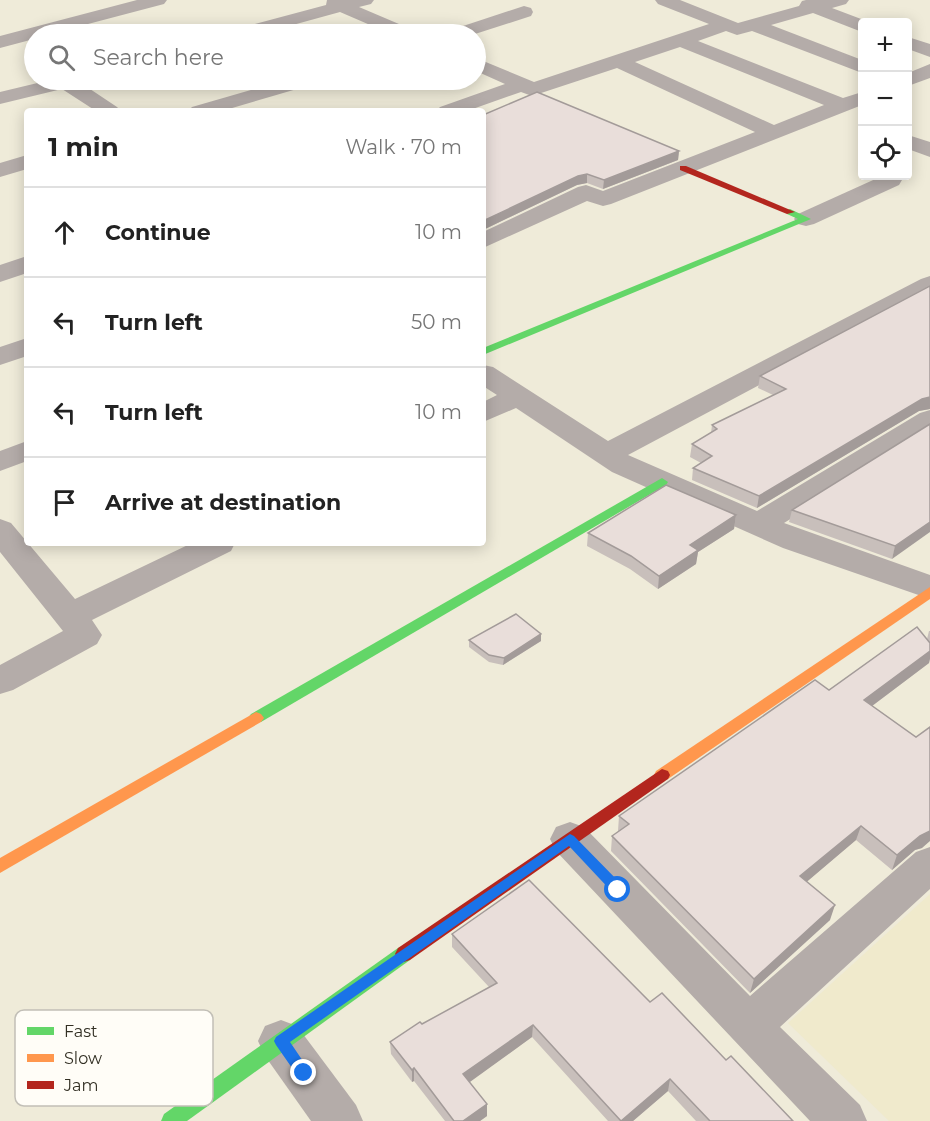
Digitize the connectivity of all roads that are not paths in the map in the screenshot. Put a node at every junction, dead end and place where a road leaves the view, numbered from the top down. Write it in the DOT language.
graph roads {
  1 [pos="158,0"];
  2 [pos="365,0"];
  3 [pos="664,0"];
  4 [pos="795,0"];
  5 [pos="840,0"];
  6 [pos="334,3"];
  7 [pos="814,7"];
  8 [pos="524,12"];
  9 [pos="66,24"];
  10 [pos="270,24"];
  11 [pos="383,24"];
  12 [pos="858,24"];
  13 [pos="486,25"];
  14 [pos="726,25"];
  15 [pos="754,25"];
  16 [pos="24,35"];
  17 [pos="680,40"];
  18 [pos="1,41"];
  19 [pos="912,44"];
  20 [pos="930,51"];
  21 [pos="24,54"];
  22 [pos="617,61"];
  23 [pos="858,65"];
  24 [pos="486,68"];
  25 [pos="930,70"];
  26 [pos="912,78"];
  27 [pos="523,84"];
  28 [pos="30,90"];
  29 [pos="81,90"];
  30 [pos="272,90"];
  31 [pos="0,98"];
  32 [pos="106,108"];
  33 [pos="209,108"];
  34 [pos="455,108"];
  35 [pos="847,110"];
  36 [pos="775,133"];
  37 [pos="912,143"];
  38 [pos="930,150"];
  39 [pos="24,163"];
  40 [pos="683,168"];
  41 [pos="0,170"];
  42 [pos="891,180"];
  43 [pos="806,219"];
  44 [pos="486,240"];
  45 [pos="24,265"];
  46 [pos="0,274"];
  47 [pos="930,284"];
  48 [pos="24,347"];
  49 [pos="486,351"];
  50 [pos="0,357"];
  51 [pos="486,375"];
  52 [pos="518,396"];
  53 [pos="486,412"];
  54 [pos="930,419"];
  55 [pos="24,451"];
  56 [pos="607,454"];
  57 [pos="0,462"];
  58 [pos="662,482"];
  59 [pos="759,524"];
  60 [pos="0,530"];
  61 [pos="213,546"];
  62 [pos="930,587"];
  63 [pos="930,592"];
  64 [pos="70,616"];
  65 [pos="0,681"];
  66 [pos="570,839"];
  67 [pos="930,864"];
  68 [pos="0,866"];
  69 [pos="748,1026"];
  70 [pos="281,1041"];
  71 [pos="213,1090"];
  72 [pos="192,1106"];
  73 [pos="171,1121"];
  74 [pos="339,1121"];
  75 [pos="843,1121"];
  1 -- 9 [label="street"];
  2 -- 6 [label="street"];
  3 -- 14 [label="street"];
  4 -- 7 [label="street"];
  5 -- 7 [label="street"];
  6 -- 10 [label="street"];
  6 -- 11 [label="street"];
  7 -- 12 [label="street"];
  7 -- 15 [label="street"];
  8 -- 13 [label="street"];
  14 -- 15 [label="street"];
  14 -- 17 [label="street"];
  15 -- 23 [label="street"];
  16 -- 18 [label="street"];
  17 -- 22 [label="street"];
  17 -- 35 [label="street"];
  18 -- 21 [label="street"];
  19 -- 20 [label="street"];
  22 -- 27 [label="street"];
  22 -- 36 [label="street"];
  24 -- 27 [label="street"];
  25 -- 26 [label="street"];
  27 -- 34 [label="street"];
  28 -- 31 [label="street"];
  29 -- 32 [label="street"];
  30 -- 33 [label="street"];
  35 -- 36 [label="street"];
  36 -- 40 [label="street"];
  37 -- 38 [label="street"];
  39 -- 41 [label="street"];
  40 -- 43 [label="street"];
  40 -- 44 [label="street"];
  42 -- 43 [label="street"];
  43 -- 49 [label="street"];
  45 -- 46 [label="street"];
  47 -- 56 [label="street"];
  48 -- 50 [label="street"];
  51 -- 52 [label="street"];
  52 -- 53 [label="street"];
  52 -- 56 [label="street"];
  54 -- 59 [label="street"];
  55 -- 57 [label="street"];
  56 -- 58 [label="street"];
  58 -- 59 [label="street"];
  58 -- 68 [label="street"];
  59 -- 62 [label="street"];
  60 -- 64 [label="street"];
  61 -- 64 [label="street"];
  63 -- 66 [label="street"];
  64 -- 65 [label="street"];
  66 -- 69 [label="street"];
  66 -- 70 [label="street"];
  67 -- 69 [label="street"];
  69 -- 75 [label="street"];
  70 -- 71 [label="street"];
  70 -- 74 [label="street"];
  72 -- 73 [label="street"];
}
